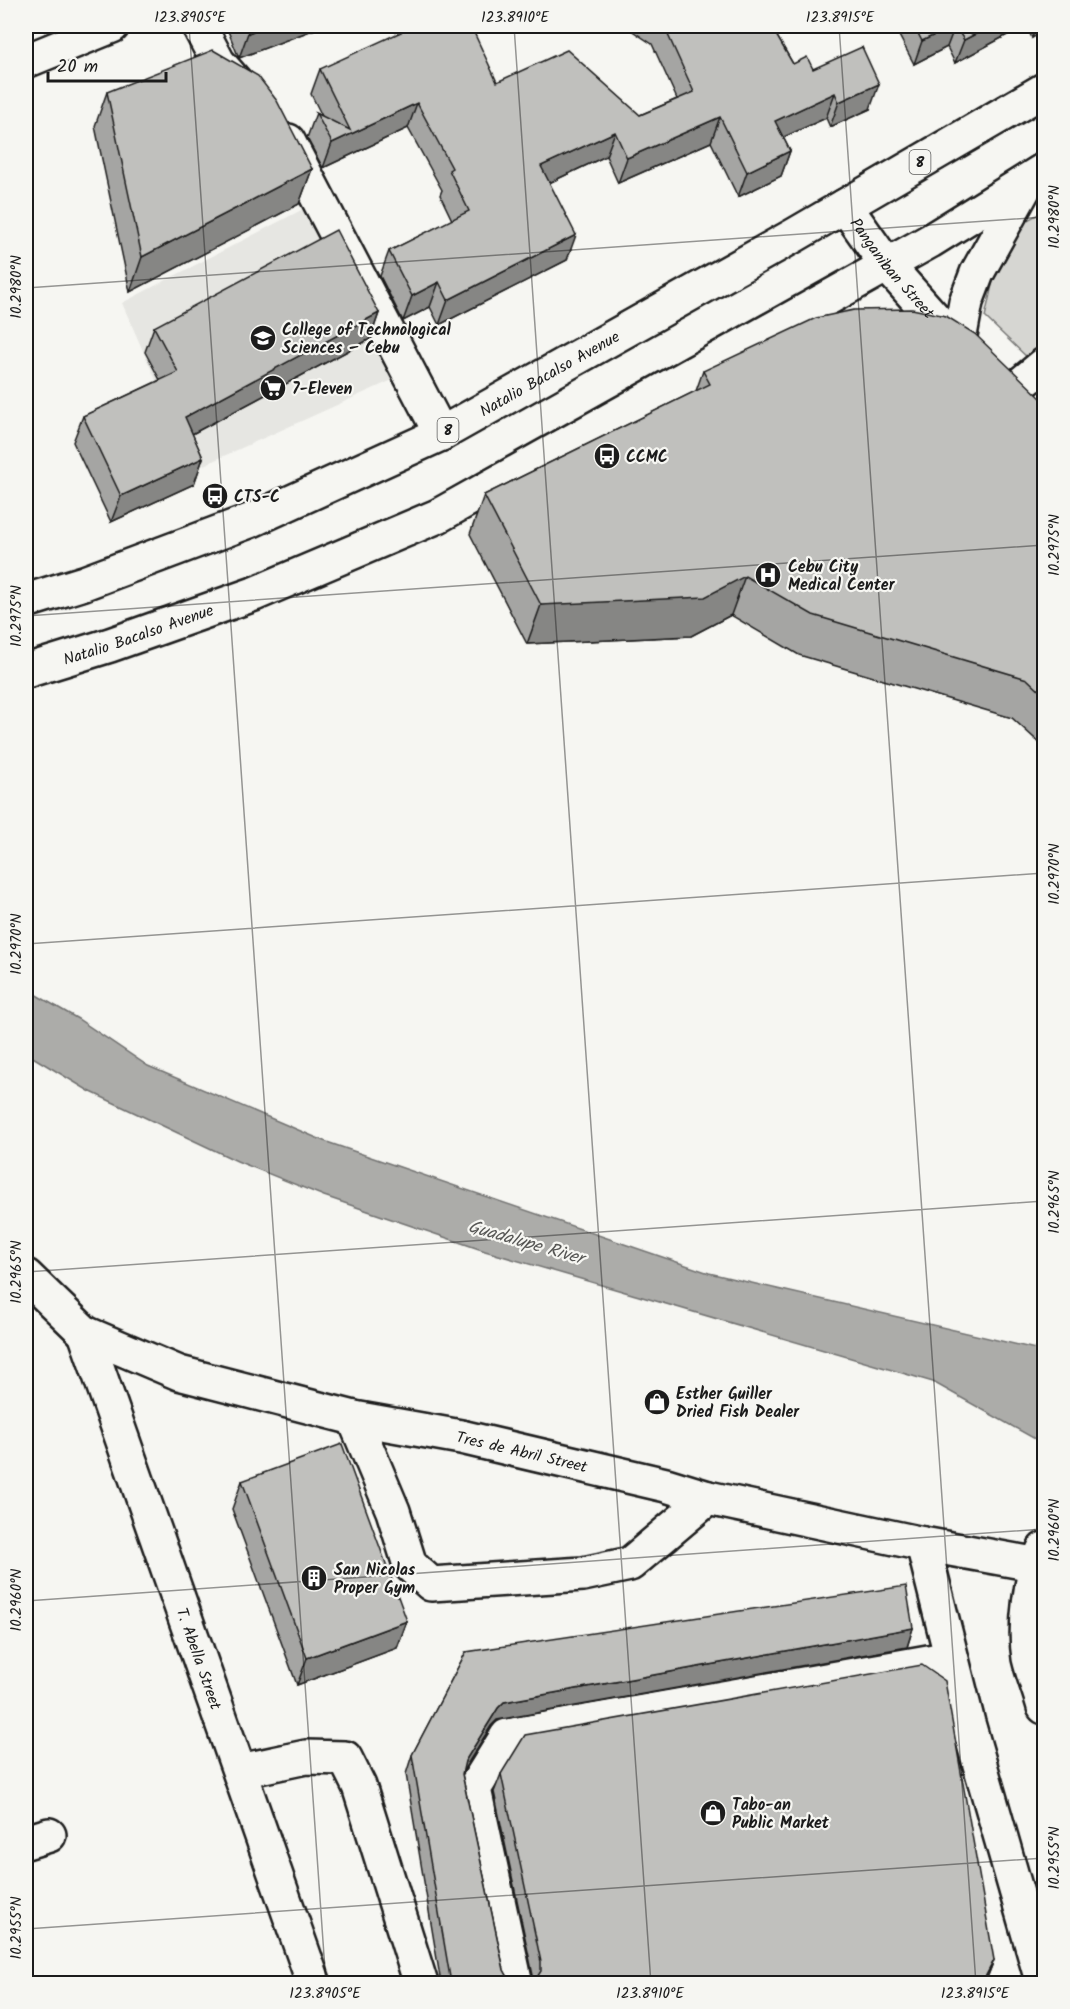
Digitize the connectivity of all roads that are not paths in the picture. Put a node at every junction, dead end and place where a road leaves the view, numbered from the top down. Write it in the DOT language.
graph roads {
  1 [pos="112,26"];
  2 [pos="199,26"];
  3 [pos="26,61"];
  4 [pos="1044,90"];
  5 [pos="1036,175"];
  6 [pos="845,206"];
  7 [pos="886,264"];
  8 [pos="958,346"];
  9 [pos="1044,365"];
  10 [pos="441,434"];
  11 [pos="26,601"];
  12 [pos="26,671"];
  13 [pos="26,1276"];
  14 [pos="86,1333"];
  15 [pos="354,1418"];
  16 [pos="708,1498"];
  17 [pos="923,1544"];
  18 [pos="1042,1559"];
  19 [pos="951,1658"];
  20 [pos="1044,1707"];
  21 [pos="240,1772"];
  22 [pos="314,1983"];
  23 [pos="421,1983"];
  24 [pos="516,1983"];
  25 [pos="1043,1983"];
  1 -- 3 [label="street"];
  2 -- 10 [label="street"];
  4 -- 6 [label="street, Natalio Bacalso Avenue / 8"];
  5 -- 7 [label="street, Natalio Bacalso Avenue"];
  5 -- 8 [label="street"];
  6 -- 7 [label="street, Panganiban Street"];
  6 -- 10 [label="street, Natalio Bacalso Avenue / 8"];
  7 -- 8 [label="street, Panganiban Street"];
  7 -- 12 [label="street, Natalio Bacalso Avenue"];
  8 -- 9 [label="street, Panganiban Street"];
  10 -- 11 [label="street, Natalio Bacalso Avenue / 8"];
  13 -- 14 [label="street, Tres de Abril Street"];
  14 -- 15 [label="street, Tres de Abril Street"];
  14 -- 21 [label="street, T. Abella Street"];
  15 -- 16 [label="street, Tres de Abril Street"];
  15 -- 16 [label="street"];
  16 -- 17 [label="street, Tres de Abril Street"];
  17 -- 18 [label="street, Tres de Abril Street"];
  17 -- 19 [label="street"];
  18 -- 20 [label="street"];
  19 -- 24 [label="street"];
  19 -- 25 [label="street"];
  21 -- 22 [label="street, T. Abella Street"];
  21 -- 23 [label="street"];
}
